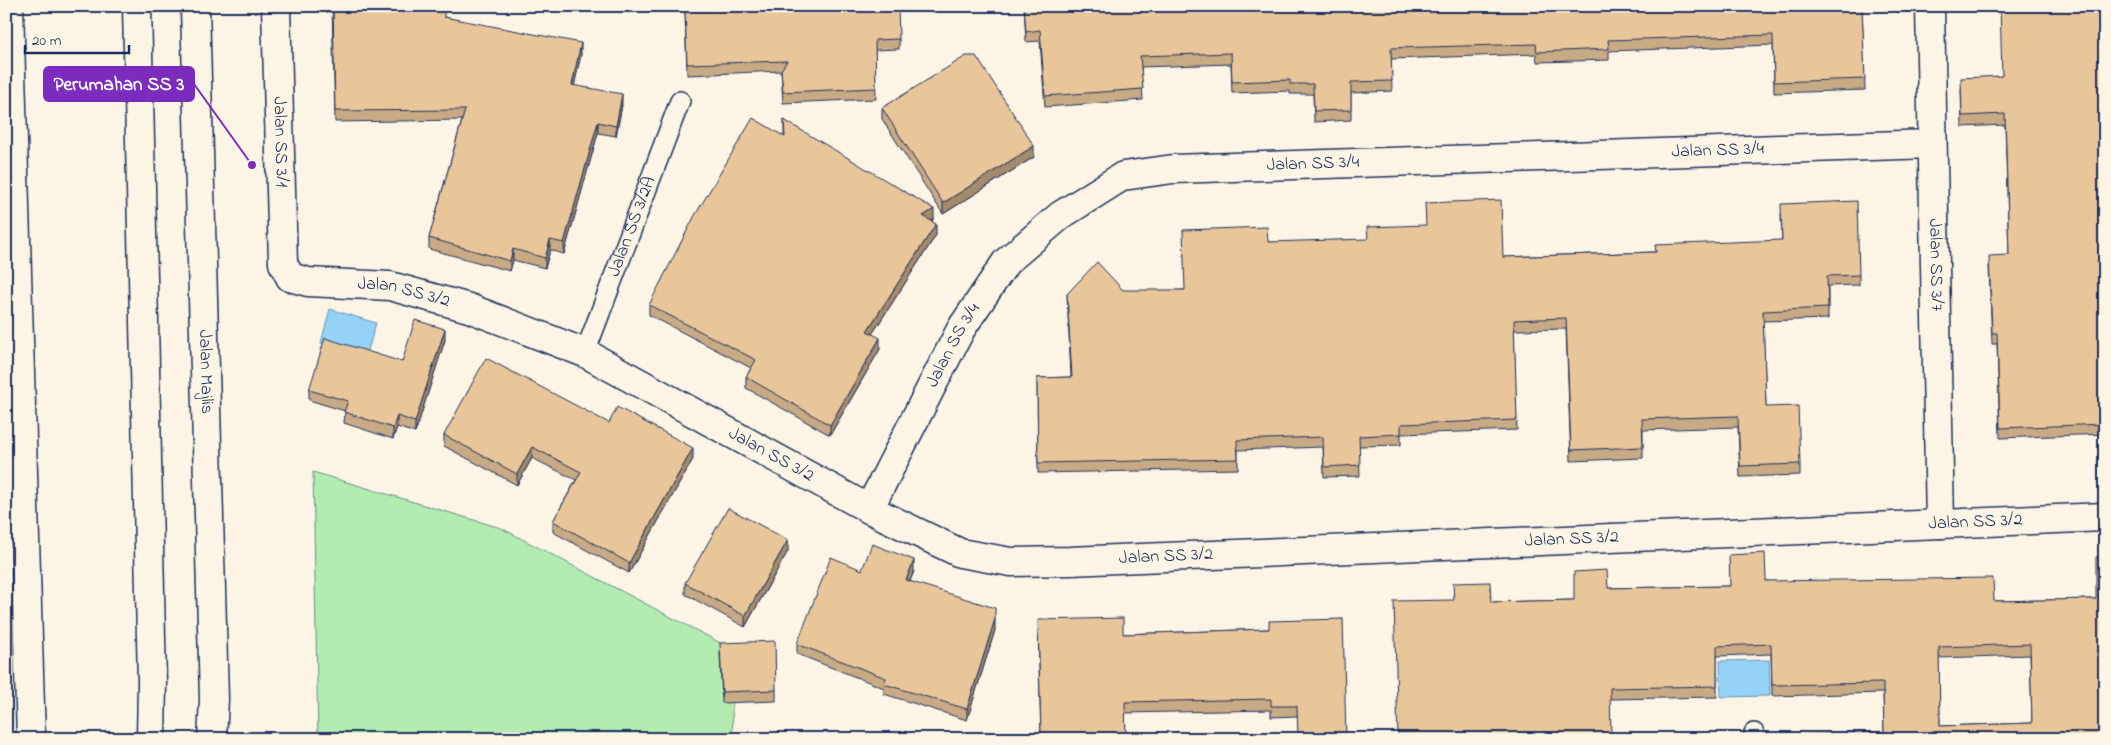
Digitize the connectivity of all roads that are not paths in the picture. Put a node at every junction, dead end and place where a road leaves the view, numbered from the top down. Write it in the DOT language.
graph roads {
  1 [pos="9,6"];
  2 [pos="137,6"];
  3 [pos="195,6"];
  4 [pos="276,6"];
  5 [pos="1930,6"];
  6 [pos="680,101"];
  7 [pos="1932,144"];
  8 [pos="290,277"];
  9 [pos="585,353"];
  10 [pos="14,380"];
  11 [pos="869,509"];
  12 [pos="2105,517"];
  13 [pos="1940,524"];
  14 [pos="31,739"];
  15 [pos="151,739"];
  16 [pos="212,739"];
  1 -- 10 [label="street"];
  2 -- 15 [label="street"];
  3 -- 16 [label="street, Jalan Majlis"];
  4 -- 8 [label="street, Jalan SS 3/1"];
  5 -- 7 [label="street, Jalan SS 3/7"];
  6 -- 9 [label="lane, Jalan SS 3/2A"];
  7 -- 11 [label="street, Jalan SS 3/4"];
  7 -- 13 [label="street, Jalan SS 3/7"];
  8 -- 9 [label="street, Jalan SS 3/2"];
  9 -- 11 [label="street, Jalan SS 3/2"];
  10 -- 14 [label="street"];
  11 -- 13 [label="street, Jalan SS 3/2"];
  12 -- 13 [label="street, Jalan SS 3/2"];
}
